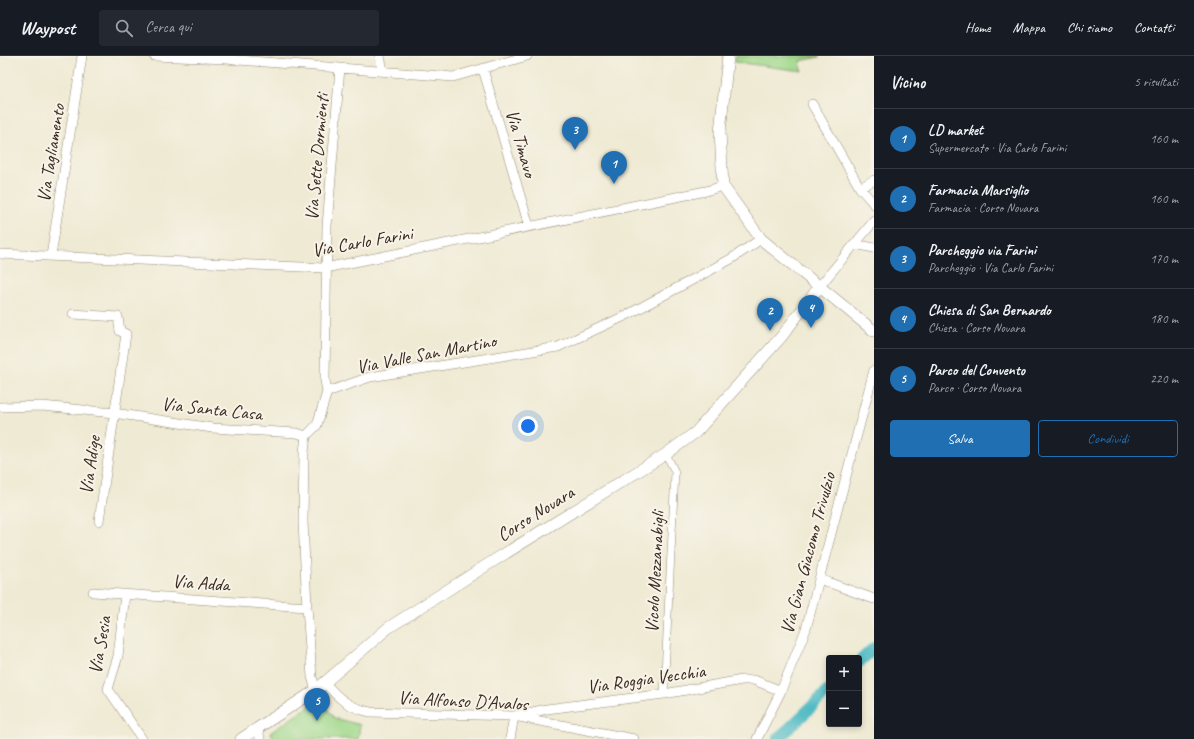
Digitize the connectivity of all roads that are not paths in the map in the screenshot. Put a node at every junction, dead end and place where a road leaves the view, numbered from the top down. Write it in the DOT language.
graph roads {
  1 [pos="82,56"];
  2 [pos="154,56"];
  3 [pos="380,56"];
  4 [pos="527,56"];
  5 [pos="728,56"];
  6 [pos="226,58"];
  7 [pos="340,68"];
  8 [pos="483,69"];
  9 [pos="383,71"];
  10 [pos="812,104"];
  11 [pos="874,180"];
  12 [pos="723,186"];
  13 [pos="860,188"];
  14 [pos="874,204"];
  15 [pos="874,221"];
  16 [pos="529,226"];
  17 [pos="761,239"];
  18 [pos="855,244"];
  19 [pos="874,248"];
  20 [pos="0,254"];
  21 [pos="52,256"];
  22 [pos="325,268"];
  23 [pos="819,286"];
  24 [pos="73,314"];
  25 [pos="874,331"];
  26 [pos="874,370"];
  27 [pos="327,392"];
  28 [pos="0,407"];
  29 [pos="114,413"];
  30 [pos="306,436"];
  31 [pos="666,454"];
  32 [pos="99,521"];
  33 [pos="819,579"];
  34 [pos="93,592"];
  35 [pos="125,594"];
  36 [pos="874,599"];
  37 [pos="307,607"];
  38 [pos="320,686"];
  39 [pos="781,691"];
  40 [pos="664,694"];
  41 [pos="514,716"];
  42 [pos="259,734"];
  43 [pos="142,739"];
  44 [pos="241,739"];
  45 [pos="510,739"];
  46 [pos="634,739"];
  47 [pos="757,739"];
  1 -- 21 [label="street, Via Tagliamento"];
  2 -- 6 [label="street"];
  3 -- 9 [label="street"];
  4 -- 8 [label="street"];
  5 -- 12 [label="street"];
  6 -- 7 [label="street"];
  7 -- 9 [label="street"];
  7 -- 22 [label="street, Via Sette Dormienti"];
  8 -- 9 [label="street"];
  8 -- 16 [label="street, Via Timavo"];
  10 -- 13 [label="street"];
  11 -- 13 [label="street"];
  12 -- 16 [label="street, Via Carlo Farini"];
  12 -- 17 [label="street"];
  13 -- 14 [label="street"];
  15 -- 18 [label="street"];
  16 -- 22 [label="street, Via Carlo Farini"];
  17 -- 23 [label="street"];
  17 -- 27 [label="street, Via Valle San Martino"];
  18 -- 19 [label="street"];
  18 -- 23 [label="street"];
  20 -- 21 [label="street, Via Carlo Farini"];
  21 -- 22 [label="street, Via Carlo Farini"];
  22 -- 27 [label="street, Via Sette Dormienti"];
  23 -- 25 [label="street"];
  23 -- 31 [label="street, Corso Novara"];
  24 -- 29 [label="street"];
  26 -- 33 [label="street, Via Gian Giacomo Trivulzio"];
  27 -- 30 [label="street"];
  28 -- 29 [label="street, Via Santa Casa"];
  29 -- 30 [label="street, Via Santa Casa"];
  29 -- 32 [label="street, Via Adige"];
  30 -- 37 [label="street"];
  31 -- 38 [label="street, Corso Novara"];
  31 -- 40 [label="street, Vicolo Mezzanabigli"];
  33 -- 36 [label="street"];
  33 -- 39 [label="street, Via Gian Giacomo Trivulzio"];
  34 -- 35 [label="street, Via Adda"];
  35 -- 37 [label="street, Via Adda"];
  35 -- 43 [label="street, Via Sesia"];
  37 -- 38 [label="street"];
  38 -- 41 [label="street, Via Alfonso D'Avalos"];
  38 -- 42 [label="street, Corso Novara"];
  39 -- 40 [label="street, Via Roggia Vecchia"];
  39 -- 47 [label="street, Via Gian Giacomo Trivulzio"];
  40 -- 41 [label="street, Via Roggia Vecchia"];
  41 -- 45 [label="street"];
  41 -- 46 [label="street, Via Alfonso D'Avalos"];
  42 -- 44 [label="street, Corso Novara"];
}
